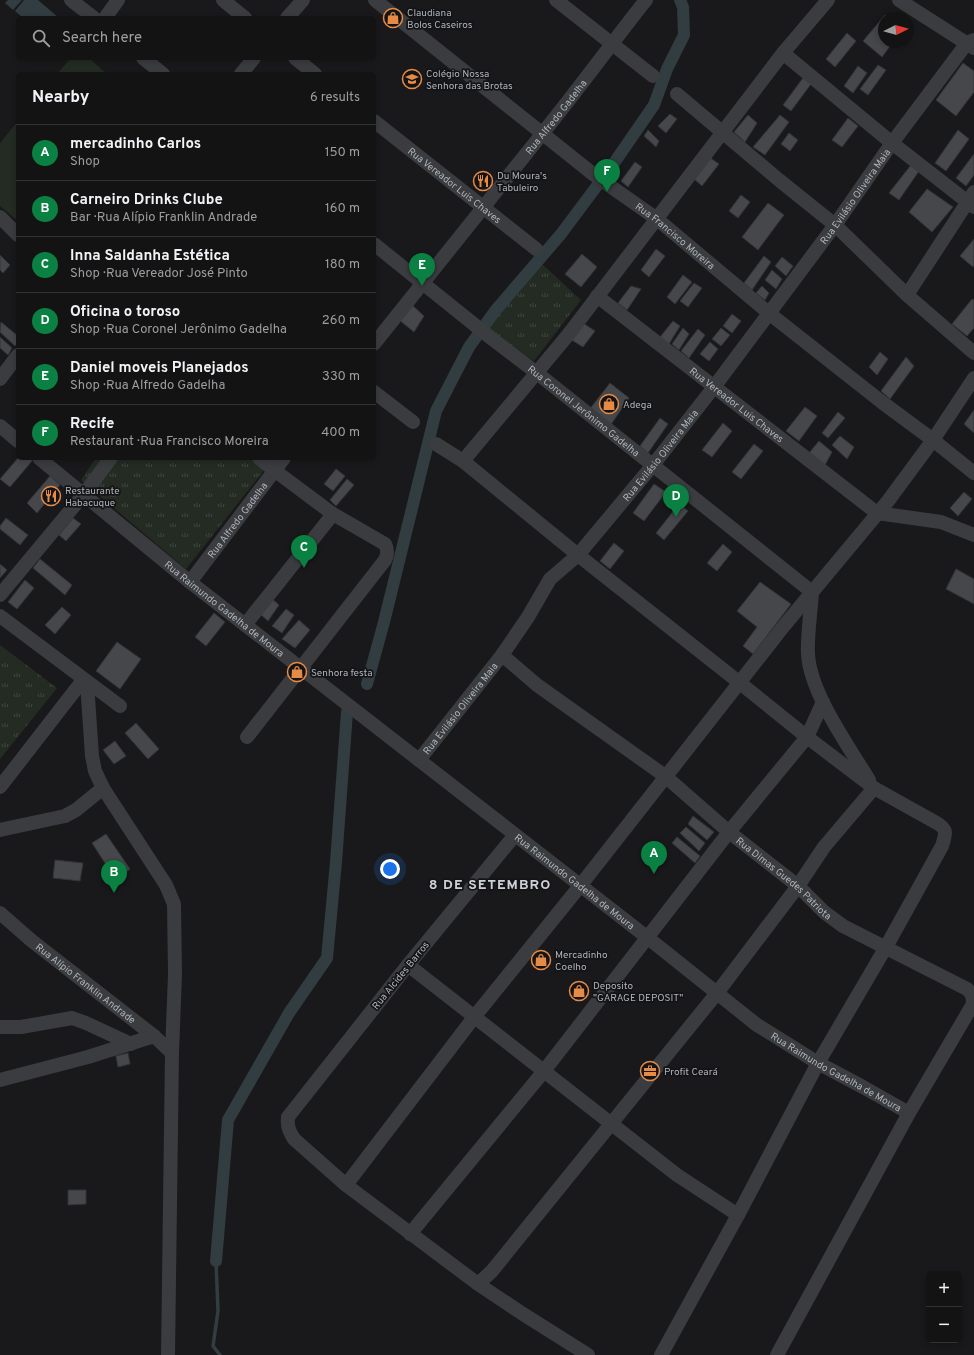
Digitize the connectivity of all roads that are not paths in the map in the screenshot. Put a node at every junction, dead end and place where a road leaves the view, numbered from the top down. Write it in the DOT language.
graph roads {
  1 [pos="71,0"];
  2 [pos="118,0"];
  3 [pos="223,0"];
  4 [pos="303,0"];
  5 [pos="375,0"];
  6 [pos="556,0"];
  7 [pos="646,0"];
  8 [pos="828,0"];
  9 [pos="899,0"];
  10 [pos="91,16"];
  11 [pos="106,16"];
  12 [pos="243,16"];
  13 [pos="289,16"];
  14 [pos="611,43"];
  15 [pos="972,43"];
  16 [pos="783,53"];
  17 [pos="146,60"];
  18 [pos="252,60"];
  19 [pos="298,60"];
  20 [pos="160,72"];
  21 [pos="243,72"];
  22 [pos="314,72"];
  23 [pos="653,76"];
  24 [pos="677,94"];
  25 [pos="376,123"];
  26 [pos="722,132"];
  27 [pos="543,133"];
  28 [pos="892,143"];
  29 [pos="972,200"];
  30 [pos="482,207"];
  31 [pos="0,217"];
  32 [pos="657,219"];
  33 [pos="835,225"];
  34 [pos="16,233"];
  35 [pos="376,246"];
  36 [pos="536,249"];
  37 [pos="423,283"];
  38 [pos="907,294"];
  39 [pos="597,296"];
  40 [pos="770,314"];
  41 [pos="376,342"];
  42 [pos="974,353"];
  43 [pos="16,358"];
  44 [pos="537,373"];
  45 [pos="974,378"];
  46 [pos="0,379"];
  47 [pos="714,387"];
  48 [pos="376,394"];
  49 [pos="413,422"];
  50 [pos="0,426"];
  51 [pos="16,439"];
  52 [pos="933,440"];
  53 [pos="436,444"];
  54 [pos="42,460"];
  55 [pos="110,460"];
  56 [pos="262,460"];
  57 [pos="282,460"];
  58 [pos="463,461"];
  59 [pos="653,465"];
  60 [pos="274,470"];
  61 [pos="974,473"];
  62 [pos="84,494"];
  63 [pos="877,513"];
  64 [pos="333,514"];
  65 [pos="974,535"];
  66 [pos="578,555"];
  67 [pos="190,582"];
  68 [pos="812,592"];
  69 [pos="0,595"];
  70 [pos="0,616"];
  71 [pos="245,625"];
  72 [pos="502,655"];
  73 [pos="302,668"];
  74 [pos="85,681"];
  75 [pos="740,683"];
  76 [pos="823,702"];
  77 [pos="120,706"];
  78 [pos="246,737"];
  79 [pos="807,737"];
  80 [pos="420,760"];
  81 [pos="665,776"];
  82 [pos="0,787"];
  83 [pos="103,788"];
  84 [pos="874,788"];
  85 [pos="0,830"];
  86 [pos="729,832"];
  87 [pos="515,835"];
  88 [pos="580,886"];
  89 [pos="798,886"];
  90 [pos="0,913"];
  91 [pos="648,938"];
  92 [pos="886,947"];
  93 [pos="408,964"];
  94 [pos="717,993"];
  95 [pos="475,1016"];
  96 [pos="0,1027"];
  97 [pos="154,1036"];
  98 [pos="130,1044"];
  99 [pos="172,1053"];
  100 [pos="818,1063"];
  101 [pos="544,1071"];
  102 [pos="0,1080"];
  103 [pos="909,1114"];
  104 [pos="610,1124"];
  105 [pos="346,1185"];
  106 [pos="738,1215"];
  107 [pos="410,1234"];
  108 [pos="478,1284"];
  109 [pos="168,1355"];
  110 [pos="588,1355"];
  111 [pos="661,1355"];
  112 [pos="776,1355"];
  1 -- 10 [label="street"];
  2 -- 11 [label="street"];
  3 -- 12 [label="street"];
  4 -- 13 [label="street"];
  5 -- 27 [label="street, Rua Francisco Moreira"];
  6 -- 14 [label="street"];
  7 -- 14 [label="street, Rua Alfredo Gadelha"];
  8 -- 16 [label="street"];
  9 -- 15 [label="street"];
  14 -- 23 [label="street"];
  14 -- 27 [label="street, Rua Alfredo Gadelha"];
  15 -- 28 [label="street, Rua Evilásio Oliveira Maia"];
  16 -- 26 [label="street"];
  16 -- 28 [label="street"];
  17 -- 20 [label="street"];
  18 -- 21 [label="street"];
  19 -- 22 [label="street"];
  24 -- 26 [label="street"];
  25 -- 30 [label="street, Rua Vereador Luis Chaves"];
  26 -- 32 [label="street"];
  26 -- 33 [label="street"];
  27 -- 30 [label="street, Rua Alfredo Gadelha"];
  27 -- 32 [label="street, Rua Francisco Moreira"];
  28 -- 29 [label="street"];
  28 -- 33 [label="street, Rua Evilásio Oliveira Maia"];
  29 -- 38 [label="street"];
  30 -- 36 [label="street, Rua Vereador Luis Chaves"];
  30 -- 37 [label="street, Rua Alfredo Gadelha"];
  31 -- 34 [label="street"];
  32 -- 39 [label="street"];
  32 -- 40 [label="street, Rua Francisco Moreira"];
  33 -- 38 [label="street"];
  33 -- 40 [label="street, Rua Evilásio Oliveira Maia"];
  35 -- 37 [label="street, Rua Coronel Jerônimo Gadelha"];
  37 -- 41 [label="street, Rua Alfredo Gadelha"];
  37 -- 44 [label="street, Rua Coronel Jerônimo Gadelha"];
  38 -- 42 [label="street"];
  39 -- 44 [label="street"];
  39 -- 47 [label="street, Rua Vereador Luis Chaves"];
  40 -- 47 [label="street, Rua Evilásio Oliveira Maia"];
  40 -- 52 [label="street, Rua Francisco Moreira"];
  43 -- 46 [label="street"];
  44 -- 58 [label="street"];
  44 -- 59 [label="street, Rua Coronel Jerônimo Gadelha"];
  45 -- 52 [label="street"];
  47 -- 59 [label="street, Rua Evilásio Oliveira Maia"];
  47 -- 63 [label="street, Rua Vereador Luis Chaves"];
  48 -- 49 [label="street"];
  50 -- 51 [label="street"];
  52 -- 61 [label="street, Rua Francisco Moreira"];
  52 -- 63 [label="street"];
  53 -- 58 [label="street"];
  54 -- 62 [label="street, Rua Raimundo Gadelha de Moura"];
  55 -- 62 [label="street"];
  56 -- 60 [label="street"];
  57 -- 60 [label="street, Rua Alfredo Gadelha"];
  58 -- 66 [label="street"];
  59 -- 66 [label="street, Rua Evilásio Oliveira Maia"];
  59 -- 68 [label="street, Rua Coronel Jerônimo Gadelha"];
  60 -- 64 [label="street"];
  60 -- 67 [label="street, Rua Alfredo Gadelha"];
  62 -- 67 [label="street, Rua Raimundo Gadelha de Moura"];
  62 -- 69 [label="street"];
  63 -- 65 [label="street"];
  63 -- 68 [label="street"];
  64 -- 71 [label="street"];
  64 -- 73 [label="street"];
  66 -- 72 [label="street, Rua Evilásio Oliveira Maia"];
  66 -- 75 [label="street"];
  67 -- 71 [label="street, Rua Raimundo Gadelha de Moura"];
  68 -- 75 [label="street"];
  68 -- 76 [label="street"];
  70 -- 74 [label="street"];
  71 -- 73 [label="street, Rua Raimundo Gadelha de Moura"];
  72 -- 80 [label="street, Rua Evilásio Oliveira Maia"];
  72 -- 81 [label="street, Rua Dimas Guedes Patriota"];
  73 -- 78 [label="street"];
  73 -- 80 [label="street, Rua Raimundo Gadelha de Moura"];
  74 -- 77 [label="street"];
  74 -- 82 [label="street"];
  74 -- 83 [label="street"];
  75 -- 79 [label="street"];
  75 -- 81 [label="street"];
  76 -- 79 [label="street"];
  76 -- 84 [label="street"];
  79 -- 84 [label="street"];
  79 -- 86 [label="street"];
  80 -- 87 [label="street, Rua Raimundo Gadelha de Moura"];
  81 -- 86 [label="street, Rua Dimas Guedes Patriota"];
  81 -- 88 [label="street"];
  83 -- 85 [label="street"];
  83 -- 99 [label="street"];
  84 -- 89 [label="street"];
  84 -- 92 [label="street"];
  86 -- 89 [label="street, Rua Dimas Guedes Patriota"];
  86 -- 91 [label="street"];
  87 -- 88 [label="street, Rua Raimundo Gadelha de Moura"];
  87 -- 93 [label="street, Rua Alcides Barros"];
  88 -- 91 [label="street, Rua Raimundo Gadelha de Moura"];
  88 -- 95 [label="street"];
  89 -- 92 [label="street, Rua Dimas Guedes Patriota"];
  89 -- 94 [label="street"];
  90 -- 97 [label="street, Rua Alípio Franklin Andrade"];
  91 -- 94 [label="street, Rua Raimundo Gadelha de Moura"];
  91 -- 101 [label="street"];
  92 -- 100 [label="street"];
  92 -- 103 [label="street, Rua Dimas Guedes Patriota"];
  93 -- 95 [label="street"];
  93 -- 105 [label="street, Rua Alcides Barros"];
  94 -- 100 [label="street, Rua Raimundo Gadelha de Moura"];
  94 -- 104 [label="street"];
  95 -- 101 [label="street"];
  95 -- 105 [label="street"];
  96 -- 98 [label="street"];
  97 -- 98 [label="street"];
  97 -- 99 [label="street, Rua Alípio Franklin Andrade"];
  98 -- 102 [label="street"];
  99 -- 109 [label="street"];
  100 -- 103 [label="street, Rua Raimundo Gadelha de Moura"];
  100 -- 106 [label="street"];
  101 -- 104 [label="street"];
  101 -- 107 [label="street"];
  103 -- 112 [label="street, Rua Raimundo Gadelha de Moura"];
  104 -- 106 [label="street"];
  104 -- 108 [label="street"];
  105 -- 107 [label="street"];
  106 -- 111 [label="street"];
  107 -- 108 [label="street"];
  108 -- 110 [label="street"];
}
